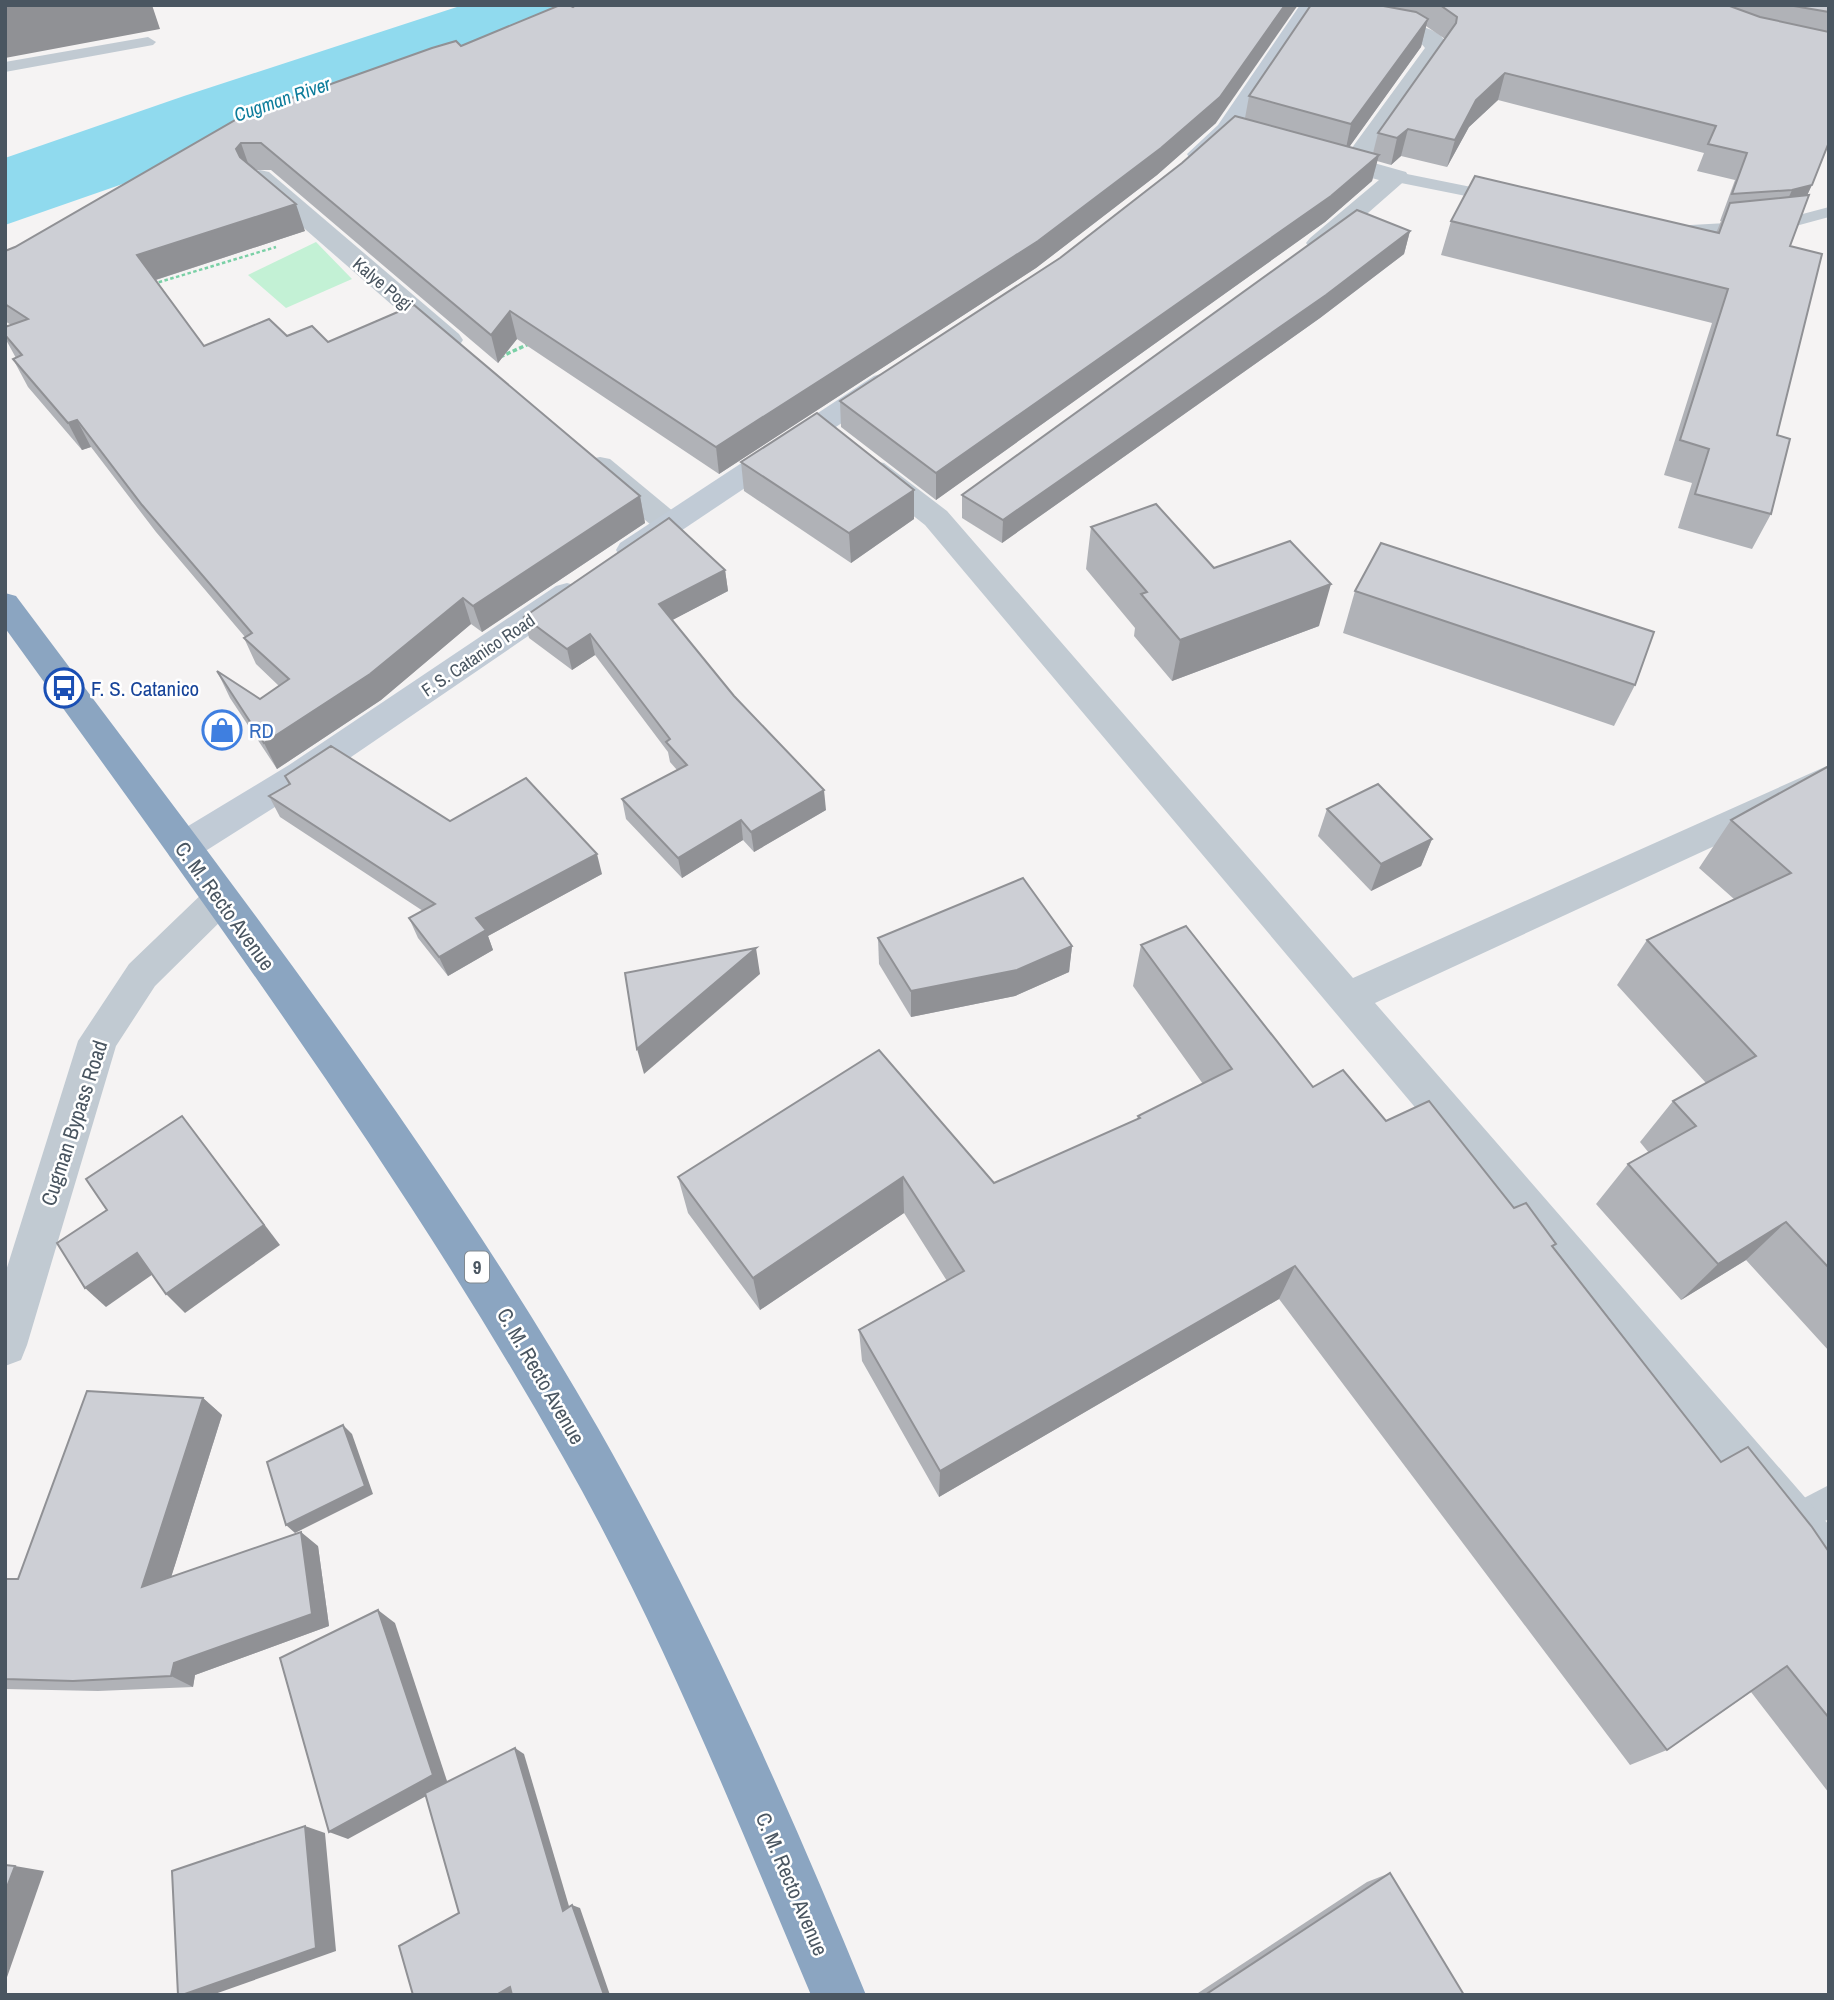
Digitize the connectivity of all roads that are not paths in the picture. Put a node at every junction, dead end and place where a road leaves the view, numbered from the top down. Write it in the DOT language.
graph roads {
  1 [pos="1316,11"];
  2 [pos="1356,21"];
  3 [pos="148,42"];
  4 [pos="5,67"];
  5 [pos="1313,154"];
  6 [pos="1352,165"];
  7 [pos="1178,173"];
  8 [pos="260,177"];
  9 [pos="1397,177"];
  10 [pos="1515,201"];
  11 [pos="1829,212"];
  12 [pos="1650,227"];
  13 [pos="1294,260"];
  14 [pos="481,366"];
  15 [pos="905,369"];
  16 [pos="817,426"];
  17 [pos="575,445"];
  18 [pos="669,524"];
  19 [pos="5,604"];
  20 [pos="1829,778"];
  21 [pos="184,847"];
  22 [pos="220,899"];
  23 [pos="1346,999"];
  24 [pos="5,1345"];
  25 [pos="1829,1501"];
  26 [pos="1792,1521"];
  27 [pos="1829,1562"];
  28 [pos="839,1995"];
  1 -- 7 [label="street"];
  2 -- 6 [label="street"];
  3 -- 4 [label="lane"];
  5 -- 6 [label="street"];
  6 -- 9 [label="street"];
  8 -- 14 [label="street, Kalye Pogi"];
  9 -- 10 [label="lane"];
  9 -- 13 [label="street"];
  11 -- 12 [label="lane"];
  15 -- 16 [label="street, F. S. Catanico Road"];
  16 -- 18 [label="street, F. S. Catanico Road"];
  16 -- 23 [label="street"];
  17 -- 18 [label="street"];
  18 -- 21 [label="street, F. S. Catanico Road"];
  19 -- 21 [label="highway, C. M. Recto Avenue / 9"];
  20 -- 23 [label="street"];
  21 -- 22 [label="highway, C. M. Recto Avenue / 9"];
  22 -- 24 [label="street, Cugman Bypass Road"];
  22 -- 28 [label="highway, C. M. Recto Avenue / 9"];
  23 -- 26 [label="street"];
  25 -- 26 [label="lane"];
  26 -- 27 [label="street"];
}
